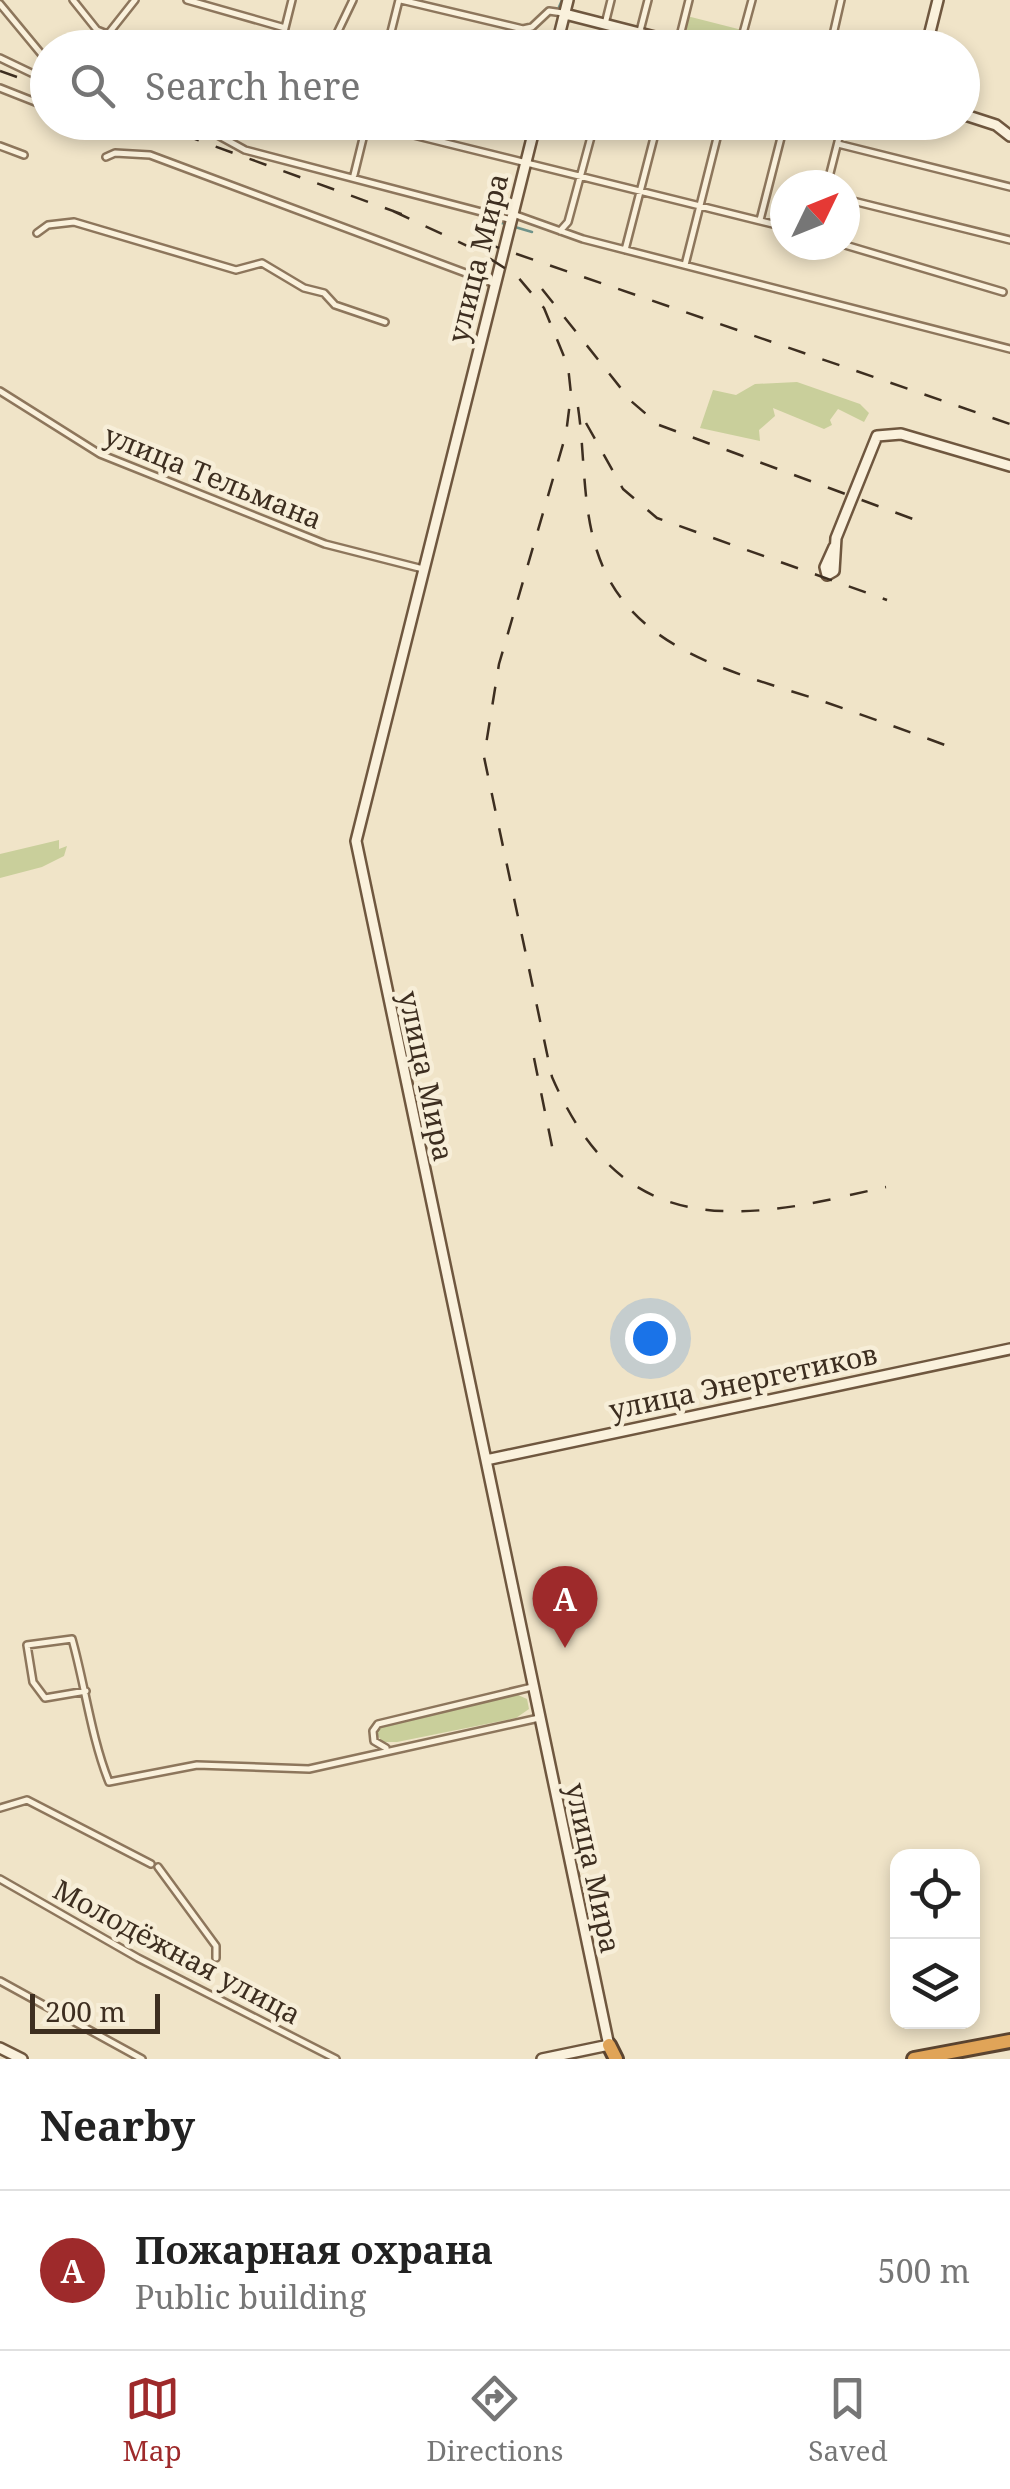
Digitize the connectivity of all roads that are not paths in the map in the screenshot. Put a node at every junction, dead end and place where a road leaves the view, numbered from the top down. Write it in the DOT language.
graph roads {
  1 [pos="73,0"];
  2 [pos="135,0"];
  3 [pos="187,0"];
  4 [pos="292,0"];
  5 [pos="353,0"];
  6 [pos="400,0"];
  7 [pos="568,0"];
  8 [pos="610,0"];
  9 [pos="648,0"];
  10 [pos="689,0"];
  11 [pos="752,0"];
  12 [pos="841,0"];
  13 [pos="938,0"];
  14 [pos="0,4"];
  15 [pos="565,14"];
  16 [pos="605,24"];
  17 [pos="286,28"];
  18 [pos="621,28"];
  19 [pos="99,30"];
  20 [pos="111,30"];
  21 [pos="339,30"];
  22 [pos="391,30"];
  23 [pos="561,30"];
  24 [pos="630,30"];
  25 [pos="640,30"];
  26 [pos="682,30"];
  27 [pos="744,30"];
  28 [pos="834,30"];
  29 [pos="930,30"];
  30 [pos="30,40"];
  31 [pos="0,58"];
  32 [pos="30,72"];
  33 [pos="0,88"];
  34 [pos="30,100"];
  35 [pos="980,121"];
  36 [pos="1009,132"];
  37 [pos="227,140"];
  38 [pos="361,140"];
  39 [pos="433,140"];
  40 [pos="532,140"];
  41 [pos="590,140"];
  42 [pos="653,140"];
  43 [pos="717,140"];
  44 [pos="780,140"];
  45 [pos="839,140"];
  46 [pos="838,144"];
  47 [pos="0,146"];
  48 [pos="24,155"];
  49 [pos="106,157"];
  50 [pos="526,163"];
  51 [pos="831,170"];
  52 [pos="582,174"];
  53 [pos="354,175"];
  54 [pos="1010,187"];
  55 [pos="640,190"];
  56 [pos="860,203"];
  57 [pos="702,204"];
  58 [pos="512,217"];
  59 [pos="760,220"];
  60 [pos="770,223"];
  61 [pos="560,231"];
  62 [pos="36,233"];
  63 [pos="1010,240"];
  64 [pos="860,249"];
  65 [pos="625,250"];
  66 [pos="686,265"];
  67 [pos="495,284"];
  68 [pos="1003,292"];
  69 [pos="385,322"];
  70 [pos="1010,349"];
  71 [pos="0,391"];
  72 [pos="1010,466"];
  73 [pos="834,547"];
  74 [pos="424,569"];
  75 [pos="1010,1349"];
  76 [pos="486,1460"];
  77 [pos="532,1687"];
  78 [pos="86,1691"];
  79 [pos="539,1718"];
  80 [pos="389,1748"];
  81 [pos="0,1808"];
  82 [pos="0,1879"];
  83 [pos="216,1958"];
  84 [pos="0,1982"];
  85 [pos="1010,2044"];
  86 [pos="0,2048"];
  87 [pos="612,2054"];
  88 [pos="22,2059"];
  89 [pos="142,2059"];
  90 [pos="336,2059"];
  91 [pos="542,2059"];
  92 [pos="914,2059"];
  93 [pos="952,2059"];
  1 -- 19 [label="street"];
  2 -- 20 [label="street"];
  3 -- 17 [label="street"];
  4 -- 17 [label="street"];
  5 -- 21 [label="street"];
  6 -- 15 [label="street"];
  6 -- 22 [label="street"];
  7 -- 15 [label="main road"];
  8 -- 16 [label="street"];
  9 -- 25 [label="street"];
  10 -- 26 [label="street"];
  11 -- 27 [label="street"];
  12 -- 28 [label="street"];
  13 -- 29 [label="main road"];
  14 -- 30 [label="street"];
  15 -- 16 [label="main road"];
  15 -- 23 [label="main road"];
  16 -- 18 [label="main road"];
  18 -- 24 [label="main road"];
  31 -- 32 [label="street"];
  33 -- 34 [label="street"];
  35 -- 36 [label="main road"];
  37 -- 53 [label="street"];
  38 -- 53 [label="street"];
  39 -- 50 [label="street"];
  40 -- 50 [label="main road, улица Мира"];
  41 -- 52 [label="street"];
  42 -- 55 [label="street"];
  43 -- 57 [label="street"];
  44 -- 59 [label="street"];
  45 -- 46 [label="street"];
  46 -- 51 [label="street"];
  46 -- 54 [label="street"];
  47 -- 48 [label="street"];
  49 -- 67 [label="street"];
  50 -- 52 [label="street"];
  50 -- 58 [label="main road, улица Мира"];
  52 -- 55 [label="street"];
  52 -- 61 [label="street"];
  53 -- 58 [label="street"];
  55 -- 57 [label="street"];
  55 -- 65 [label="street"];
  56 -- 63 [label="street"];
  57 -- 59 [label="street"];
  57 -- 66 [label="street"];
  58 -- 61 [label="street"];
  58 -- 67 [label="main road, улица Мира"];
  59 -- 60 [label="street"];
  61 -- 65 [label="street"];
  62 -- 69 [label="street"];
  64 -- 68 [label="street"];
  65 -- 66 [label="street"];
  66 -- 70 [label="street"];
  67 -- 74 [label="main road, улица Мира"];
  71 -- 74 [label="street, улица Тельмана"];
  72 -- 73 [label="main road"];
  74 -- 76 [label="main road, улица Мира"];
  75 -- 76 [label="main road, улица Энергетиков"];
  76 -- 77 [label="main road, улица Мира"];
  77 -- 79 [label="main road, улица Мира"];
  77 -- 80 [label="street"];
  78 -- 78 [label="street"];
  78 -- 80 [label="street"];
  79 -- 80 [label="street"];
  79 -- 87 [label="main road, улица Мира"];
  81 -- 83 [label="street"];
  82 -- 90 [label="street, Молодёжная улица"];
  84 -- 89 [label="street"];
  85 -- 92 [label="highway"];
  85 -- 93 [label="highway"];
  86 -- 88 [label="main road"];
  87 -- 91 [label="main road"];
}
